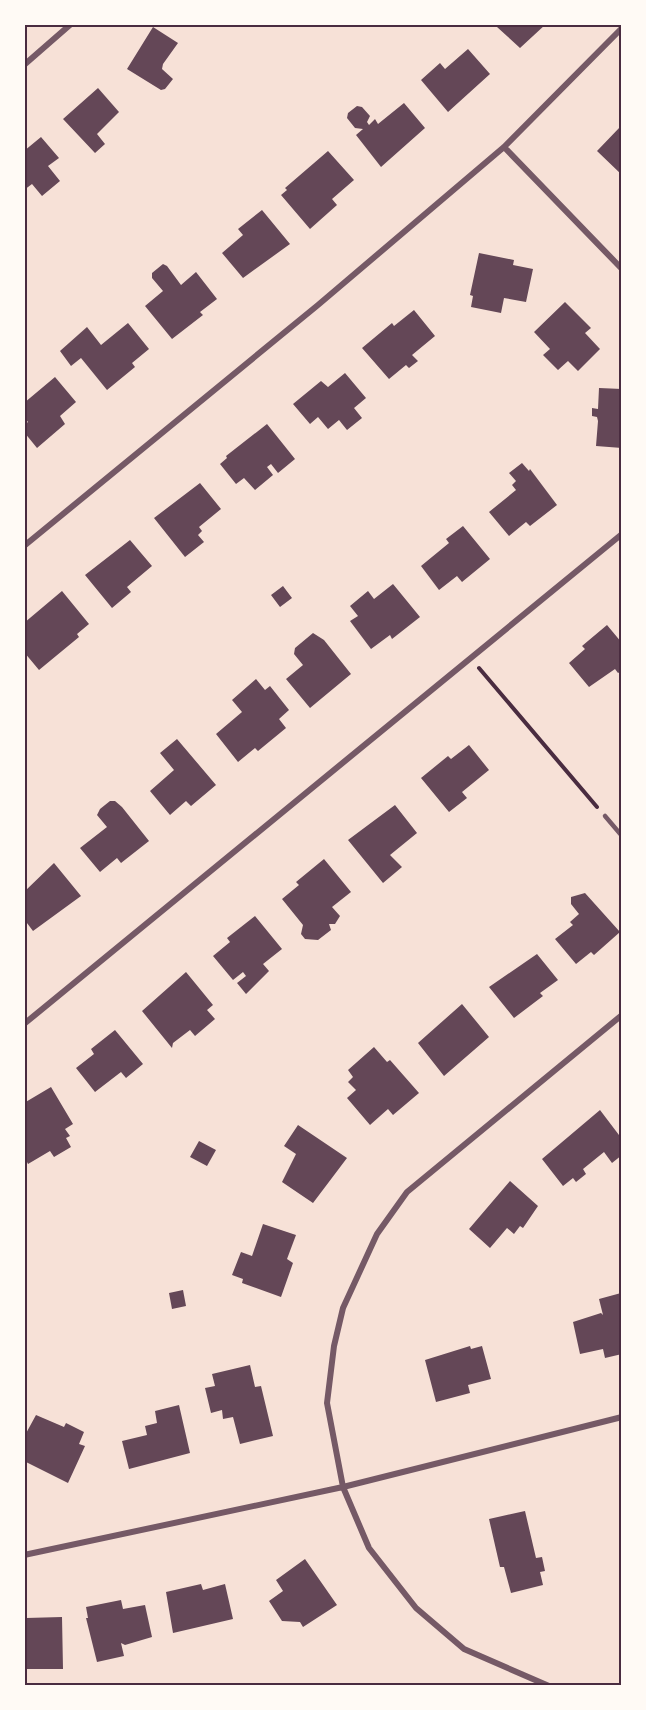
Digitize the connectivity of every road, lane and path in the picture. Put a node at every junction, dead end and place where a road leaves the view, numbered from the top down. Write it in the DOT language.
graph roads {
  1 [pos="71,24"];
  2 [pos="622,28"];
  3 [pos="24,65"];
  4 [pos="504,147"];
  5 [pos="622,269"];
  6 [pos="622,534"];
  7 [pos="24,546"];
  8 [pos="471,659"];
  9 [pos="605,816"];
  10 [pos="622,836"];
  11 [pos="622,1015"];
  12 [pos="24,1024"];
  13 [pos="622,1417"];
  14 [pos="343,1487"];
  15 [pos="24,1555"];
  16 [pos="549,1686"];
  1 -- 3 [label="street"];
  2 -- 4 [label="street"];
  4 -- 5 [label="street"];
  4 -- 7 [label="street"];
  6 -- 8 [label="street"];
  8 -- 9 [label="path"];
  8 -- 12 [label="street"];
  9 -- 10 [label="lane"];
  11 -- 14 [label="street"];
  13 -- 14 [label="street"];
  14 -- 15 [label="street"];
  14 -- 16 [label="street"];
}
